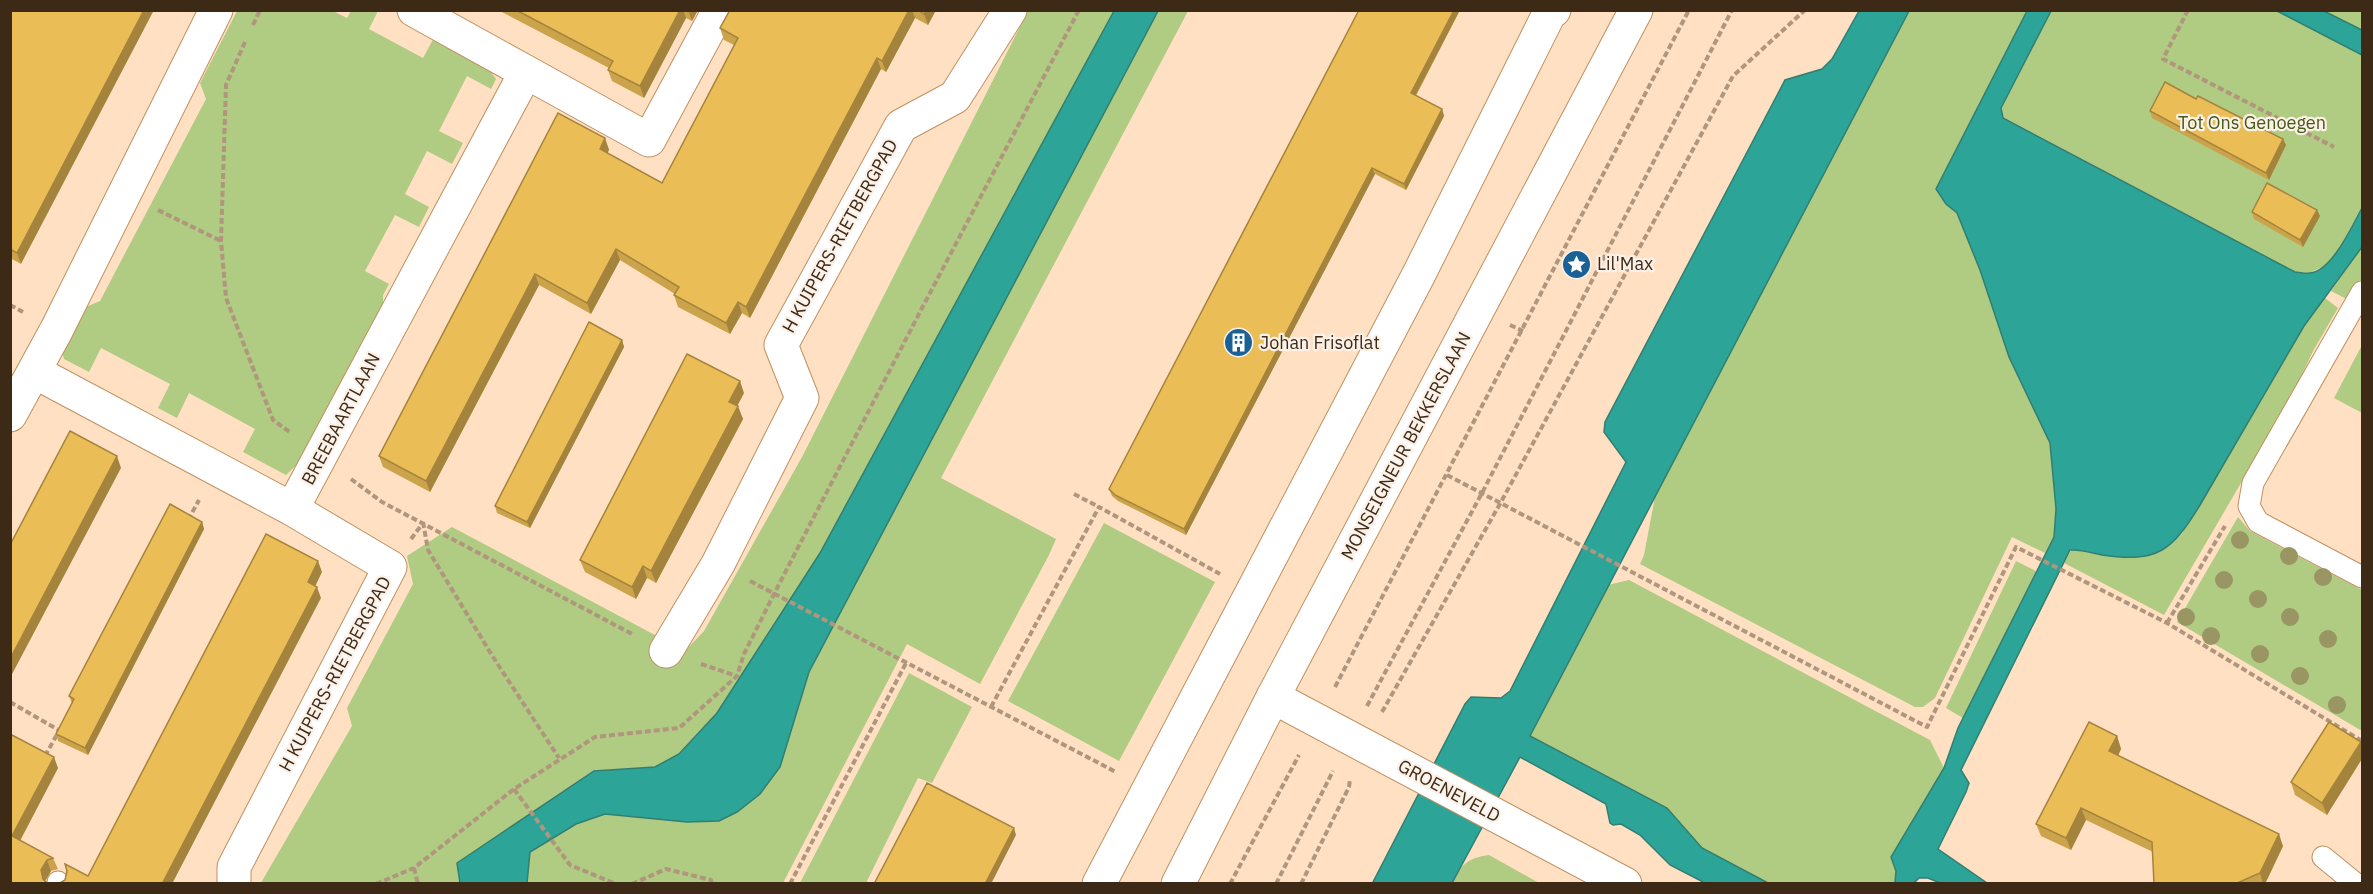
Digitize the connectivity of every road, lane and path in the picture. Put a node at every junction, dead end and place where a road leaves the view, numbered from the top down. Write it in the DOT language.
graph roads {
  1 [pos="216,10"];
  2 [pos="260,10"];
  3 [pos="414,10"];
  4 [pos="1010,10"];
  5 [pos="1080,10"];
  6 [pos="1554,10"];
  7 [pos="1636,10"];
  8 [pos="1689,10"];
  9 [pos="1732,10"];
  10 [pos="1805,10"];
  11 [pos="2188,10"];
  12 [pos="718,12"];
  13 [pos="526,72"];
  14 [pos="2334,147"];
  15 [pos="125,194"];
  16 [pos="221,242"];
  17 [pos="2362,292"];
  18 [pos="35,372"];
  19 [pos="10,415"];
  20 [pos="321,457"];
  21 [pos="215,468"];
  22 [pos="1447,475"];
  23 [pos="1482,493"];
  24 [pos="1074,494"];
  25 [pos="1501,502"];
  26 [pos="2249,506"];
  27 [pos="1100,507"];
  28 [pos="292,509"];
  29 [pos="423,522"];
  30 [pos="183,531"];
  31 [pos="2362,577"];
  32 [pos="1253,591"];
  33 [pos="784,599"];
  34 [pos="2167,623"];
  35 [pos="666,651"];
  36 [pos="906,663"];
  37 [pos="737,676"];
  38 [pos="1273,697"];
  39 [pos="10,702"];
  40 [pos="991,707"];
  41 [pos="1318,720"];
  42 [pos="59,730"];
  43 [pos="66,734"];
  44 [pos="1354,740"];
  45 [pos="2362,741"];
  46 [pos="559,758"];
  47 [pos="43,761"];
  48 [pos="514,789"];
  49 [pos="1149,789"];
  50 [pos="2323,857"];
  51 [pos="414,868"];
  52 [pos="2358,878"];
  53 [pos="234,884"];
  54 [pos="376,884"];
  55 [pos="418,884"];
  56 [pos="616,884"];
  57 [pos="632,884"];
  58 [pos="712,884"];
  59 [pos="790,884"];
  60 [pos="1100,884"];
  61 [pos="1178,884"];
  62 [pos="1230,884"];
  63 [pos="1276,884"];
  64 [pos="1301,884"];
  65 [pos="1625,884"];
  1 -- 15 [label="street"];
  2 -- 16 [label="path"];
  3 -- 13 [label="street"];
  4 -- 35 [label="street, H KUIPERS-RIETBERGPAD"];
  5 -- 37 [label="path"];
  6 -- 32 [label="street"];
  7 -- 38 [label="street, MONSEIGNEUR BEKKERSLAAN"];
  8 -- 22 [label="path"];
  9 -- 23 [label="path"];
  10 -- 25 [label="path"];
  11 -- 14 [label="path"];
  12 -- 13 [label="street"];
  13 -- 20 [label="street, BREEBAARTLAAN"];
  15 -- 16 [label="path"];
  15 -- 18 [label="street"];
  16 -- 20 [label="path"];
  17 -- 26 [label="lane"];
  18 -- 19 [label="street"];
  18 -- 21 [label="street"];
  20 -- 28 [label="street, BREEBAARTLAAN"];
  20 -- 29 [label="path"];
  21 -- 28 [label="street"];
  21 -- 30 [label="path"];
  22 -- 23 [label="path"];
  22 -- 41 [label="path"];
  23 -- 25 [label="path"];
  23 -- 44 [label="path"];
  24 -- 27 [label="path"];
  25 -- 34 [label="path"];
  25 -- 44 [label="path"];
  26 -- 31 [label="lane"];
  26 -- 34 [label="path"];
  27 -- 32 [label="path"];
  27 -- 40 [label="path"];
  28 -- 53 [label="street, H KUIPERS-RIETBERGPAD"];
  29 -- 35 [label="path"];
  29 -- 46 [label="path"];
  32 -- 49 [label="street"];
  33 -- 36 [label="path"];
  34 -- 45 [label="path"];
  35 -- 37 [label="path"];
  36 -- 40 [label="path"];
  36 -- 59 [label="path"];
  37 -- 46 [label="path"];
  38 -- 41 [label="street, GROENEVELD"];
  38 -- 61 [label="street, MONSEIGNEUR BEKKERSLAAN"];
  39 -- 42 [label="path"];
  40 -- 49 [label="path"];
  41 -- 44 [label="street, GROENEVELD"];
  41 -- 62 [label="path"];
  42 -- 43 [label="path"];
  42 -- 47 [label="path"];
  44 -- 63 [label="path"];
  44 -- 64 [label="path"];
  44 -- 65 [label="street, GROENEVELD"];
  46 -- 48 [label="path"];
  48 -- 51 [label="path"];
  48 -- 56 [label="path"];
  49 -- 60 [label="street"];
  50 -- 52 [label="lane"];
  51 -- 54 [label="path"];
  51 -- 55 [label="path"];
  57 -- 58 [label="path"];
}
